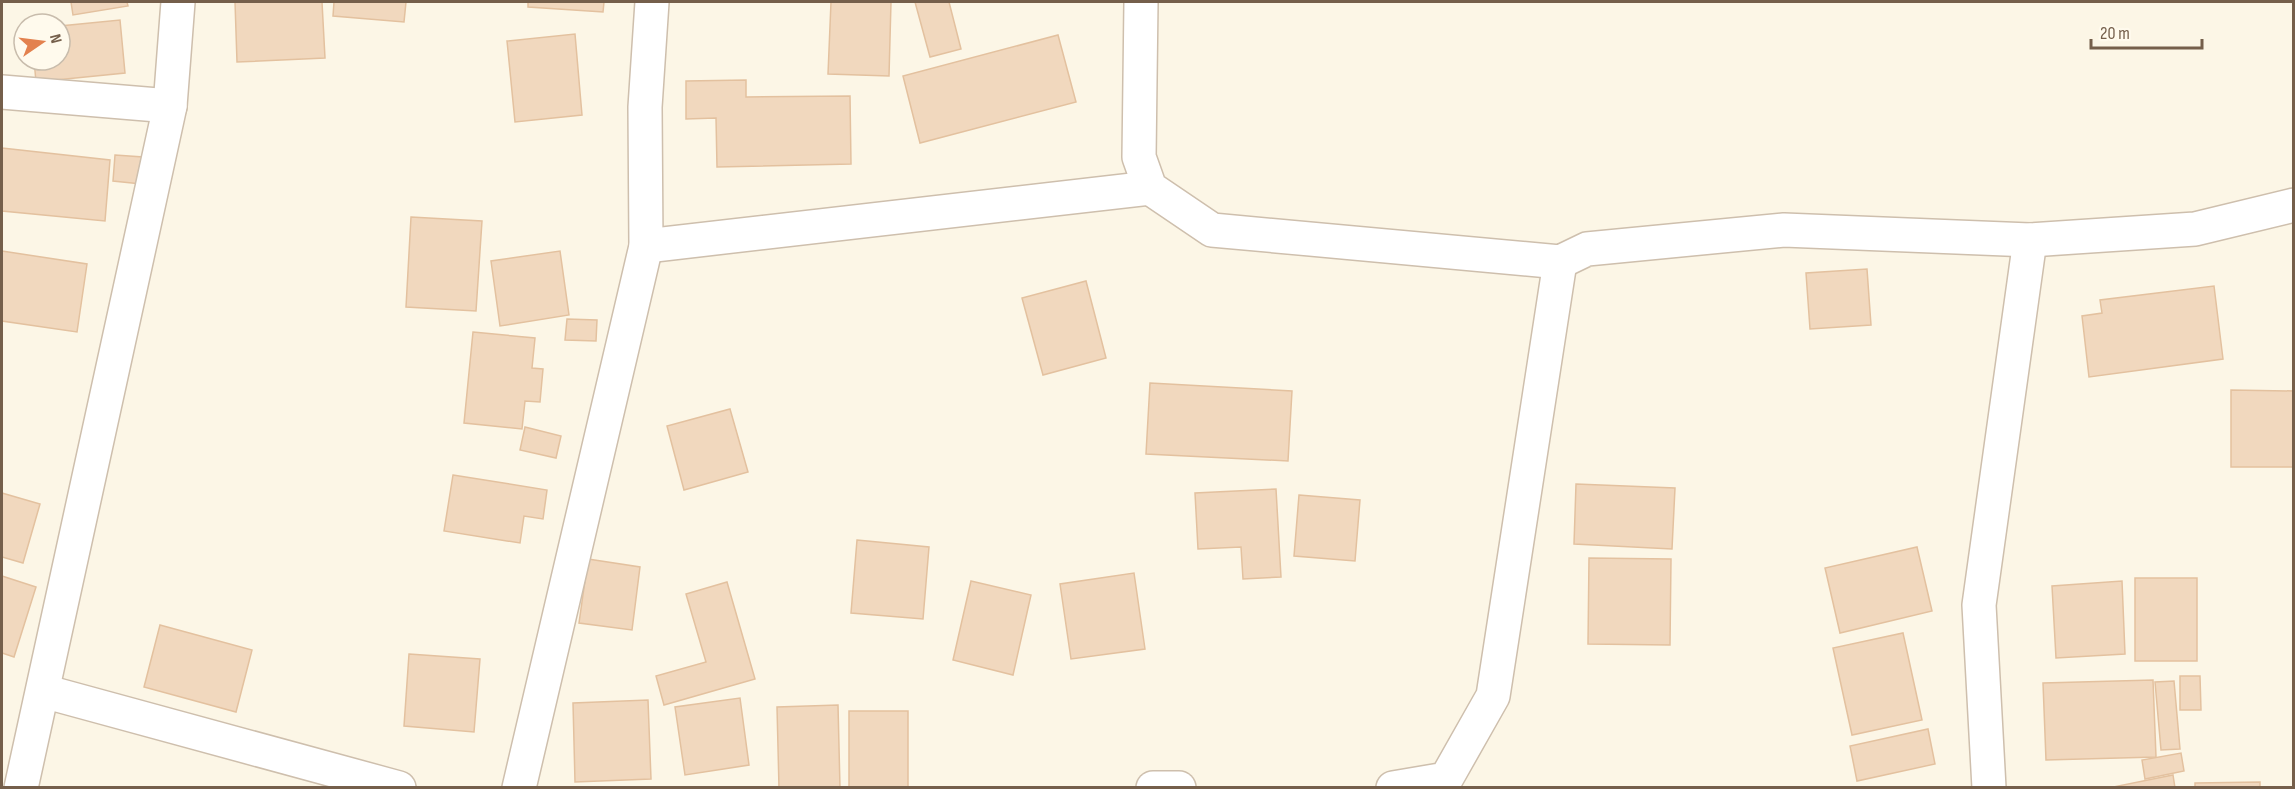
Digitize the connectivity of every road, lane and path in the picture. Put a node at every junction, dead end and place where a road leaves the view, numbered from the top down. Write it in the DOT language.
graph roads {
  1 [pos="178,2"];
  2 [pos="652,2"];
  3 [pos="1141,2"];
  4 [pos="2,92"];
  5 [pos="170,106"];
  6 [pos="1150,188"];
  7 [pos="2294,205"];
  8 [pos="2030,240"];
  9 [pos="646,246"];
  10 [pos="1560,262"];
  11 [pos="43,691"];
  12 [pos="21,788"];
  13 [pos="399,788"];
  14 [pos="519,788"];
  15 [pos="1154,788"];
  16 [pos="1179,788"];
  17 [pos="1393,788"];
  18 [pos="1989,788"];
  1 -- 5 [label="street"];
  2 -- 9 [label="street"];
  3 -- 6 [label="street"];
  4 -- 5 [label="street"];
  5 -- 11 [label="street"];
  6 -- 9 [label="street"];
  6 -- 10 [label="street"];
  7 -- 8 [label="street"];
  8 -- 10 [label="street"];
  8 -- 18 [label="street"];
  9 -- 14 [label="street"];
  10 -- 17 [label="street"];
  11 -- 12 [label="street"];
  11 -- 13 [label="street"];
  15 -- 16 [label="street"];
}
